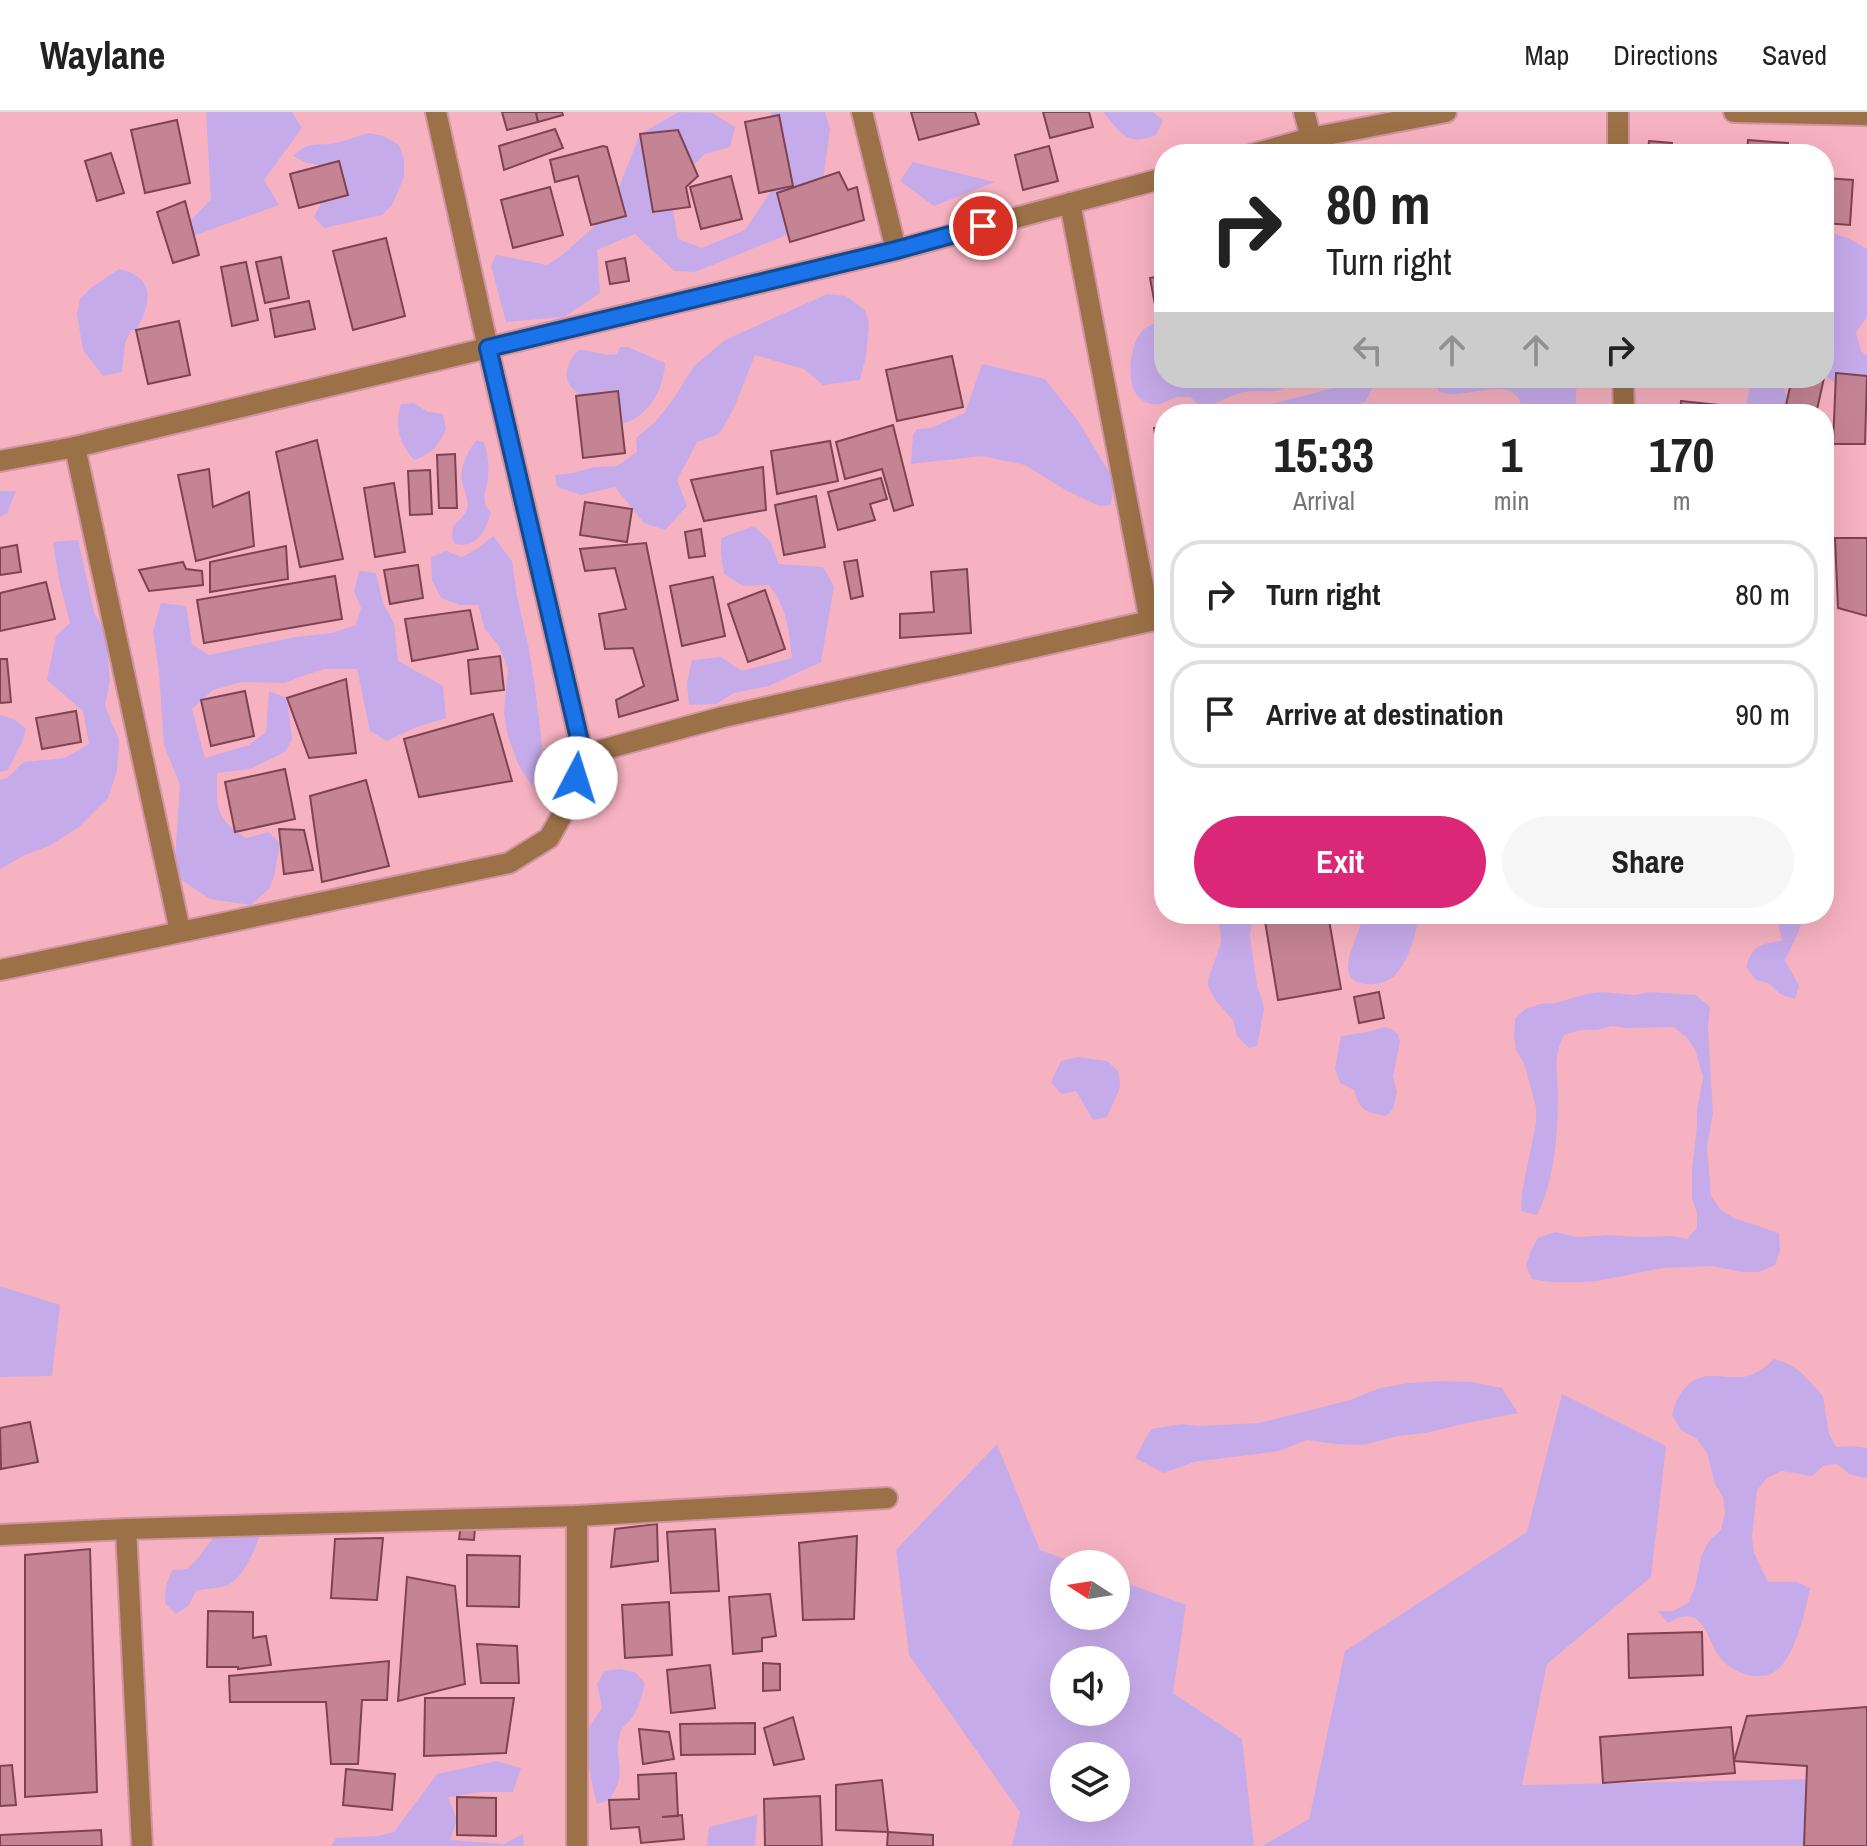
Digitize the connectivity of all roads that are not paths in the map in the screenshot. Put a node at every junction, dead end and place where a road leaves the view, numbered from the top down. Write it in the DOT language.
graph roads {
  1 [pos="436,112"];
  2 [pos="862,112"];
  3 [pos="1304,112"];
  4 [pos="1446,112"];
  5 [pos="1618,112"];
  6 [pos="1734,112"];
  7 [pos="1867,115"];
  8 [pos="1311,138"];
  9 [pos="1289,144"];
  10 [pos="1618,144"];
  11 [pos="1154,181"];
  12 [pos="1070,203"];
  13 [pos="896,250"];
  14 [pos="488,348"];
  15 [pos="75,447"];
  16 [pos="0,461"];
  17 [pos="1154,606"];
  18 [pos="1154,621"];
  19 [pos="583,755"];
  20 [pos="180,931"];
  21 [pos="0,970"];
  22 [pos="887,1498"];
  23 [pos="577,1516"];
  24 [pos="126,1529"];
  25 [pos="0,1535"];
  26 [pos="142,1846"];
  27 [pos="577,1846"];
  1 -- 14 [label="street"];
  2 -- 13 [label="street"];
  3 -- 8 [label="street"];
  4 -- 8 [label="street"];
  5 -- 10 [label="street"];
  6 -- 7 [label="street"];
  8 -- 9 [label="street"];
  11 -- 12 [label="street"];
  12 -- 13 [label="street"];
  12 -- 17 [label="street"];
  13 -- 14 [label="street"];
  14 -- 15 [label="street"];
  14 -- 19 [label="street"];
  15 -- 16 [label="street"];
  15 -- 20 [label="street"];
  18 -- 19 [label="street"];
  19 -- 20 [label="street"];
  20 -- 21 [label="street"];
  22 -- 23 [label="street"];
  23 -- 24 [label="street"];
  23 -- 27 [label="street"];
  24 -- 25 [label="street"];
  24 -- 26 [label="street"];
}
